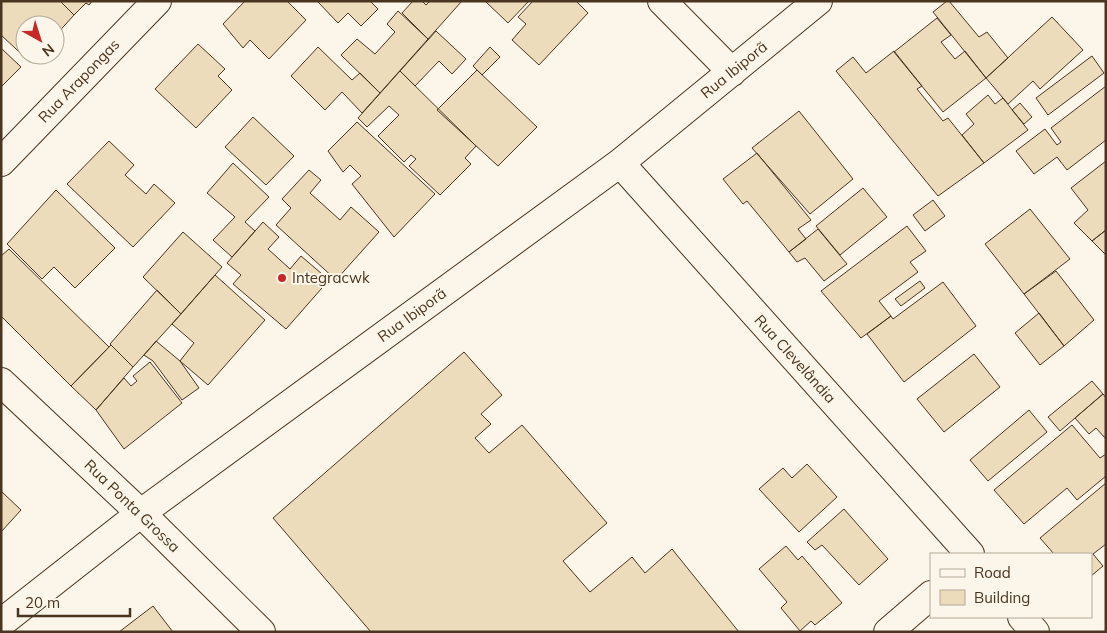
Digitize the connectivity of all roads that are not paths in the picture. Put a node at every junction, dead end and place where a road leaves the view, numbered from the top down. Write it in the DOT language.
graph roads {
  1 [pos="157,1"];
  2 [pos="662,1"];
  3 [pos="818,1"];
  4 [pos="732,72"];
  5 [pos="1,162"];
  6 [pos="620,163"];
  7 [pos="1,382"];
  8 [pos="141,514"];
  9 [pos="969,553"];
  10 [pos="930,596"];
  11 [pos="1023,618"];
  12 [pos="1,623"];
  13 [pos="261,632"];
  14 [pos="888,632"];
  15 [pos="1035,632"];
  1 -- 5 [label="street, Rua Arapongas"];
  2 -- 4 [label="street"];
  3 -- 4 [label="street, Rua Ibiporã"];
  4 -- 6 [label="street, Rua Ibiporã"];
  6 -- 8 [label="street, Rua Ibiporã"];
  6 -- 9 [label="street, Rua Clevelândia"];
  7 -- 8 [label="street, Rua Ponta Grossa"];
  8 -- 12 [label="street, Rua Ibiporã"];
  8 -- 13 [label="street, Rua Ponta Grossa"];
  10 -- 14 [label="street"];
  11 -- 15 [label="street"];
}
